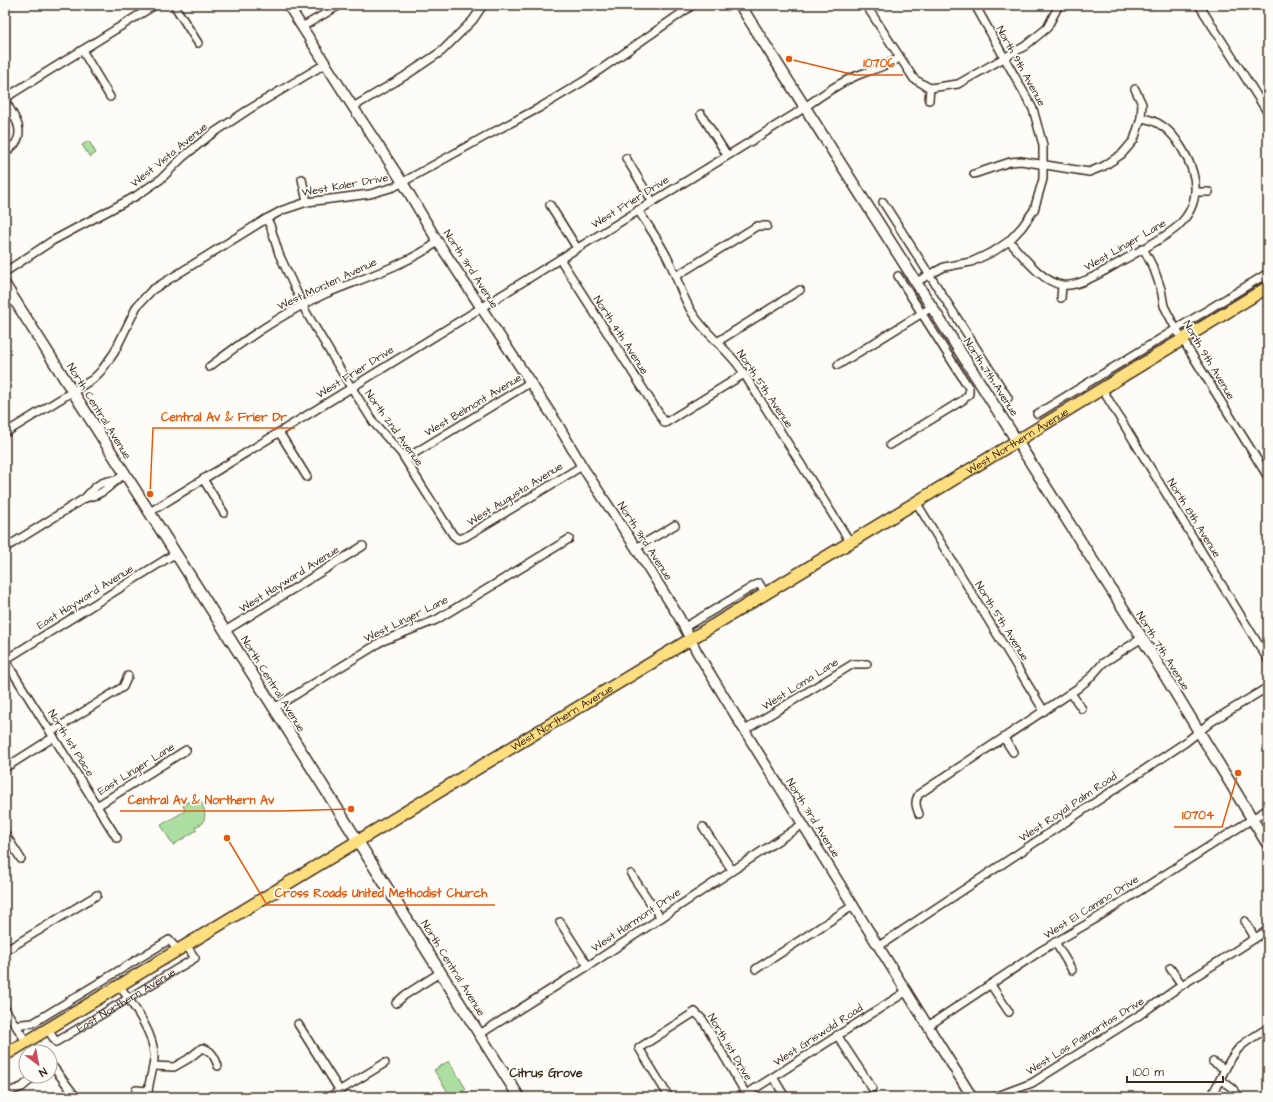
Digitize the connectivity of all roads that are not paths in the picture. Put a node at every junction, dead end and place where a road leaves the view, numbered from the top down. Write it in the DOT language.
graph roads {
  1 [pos="155,5"];
  2 [pos="174,5"];
  3 [pos="288,5"];
  4 [pos="340,5"];
  5 [pos="483,5"];
  6 [pos="693,5"];
  7 [pos="740,5"];
  8 [pos="866,5"];
  9 [pos="975,5"];
  10 [pos="1059,5"];
  11 [pos="1199,5"];
  12 [pos="302,28"];
  13 [pos="198,43"];
  14 [pos="82,50"];
  15 [pos="899,58"];
  16 [pos="1004,58"];
  17 [pos="325,64"];
  18 [pos="930,88"];
  19 [pos="1135,89"];
  20 [pos="110,97"];
  21 [pos="5,100"];
  22 [pos="929,100"];
  23 [pos="353,107"];
  24 [pos="805,108"];
  25 [pos="1268,113"];
  26 [pos="701,114"];
  27 [pos="1141,118"];
  28 [pos="5,153"];
  29 [pos="727,155"];
  30 [pos="626,158"];
  31 [pos="1043,165"];
  32 [pos="974,174"];
  33 [pos="302,179"];
  34 [pos="403,183"];
  35 [pos="1196,192"];
  36 [pos="1209,192"];
  37 [pos="307,202"];
  38 [pos="652,202"];
  39 [pos="883,202"];
  40 [pos="550,205"];
  41 [pos="638,210"];
  42 [pos="266,219"];
  43 [pos="767,226"];
  44 [pos="1009,241"];
  45 [pos="438,242"];
  46 [pos="577,248"];
  47 [pos="1143,248"];
  48 [pos="560,259"];
  49 [pos="5,272"];
  50 [pos="1268,273"];
  51 [pos="930,274"];
  52 [pos="676,276"];
  53 [pos="898,276"];
  54 [pos="916,282"];
  55 [pos="5,285"];
  56 [pos="1062,286"];
  57 [pos="1267,289"];
  58 [pos="800,290"];
  59 [pos="1061,298"];
  60 [pos="303,306"];
  61 [pos="481,307"];
  62 [pos="932,307"];
  63 [pos="922,313"];
  64 [pos="1176,329"];
  65 [pos="1182,339"];
  66 [pos="717,342"];
  67 [pos="838,365"];
  68 [pos="209,367"];
  69 [pos="744,374"];
  70 [pos="531,382"];
  71 [pos="351,388"];
  72 [pos="1102,389"];
  73 [pos="73,392"];
  74 [pos="1008,398"];
  75 [pos="1037,414"];
  76 [pos="279,432"];
  77 [pos="5,434"];
  78 [pos="1017,441"];
  79 [pos="890,445"];
  80 [pos="405,459"];
  81 [pos="582,466"];
  82 [pos="125,474"];
  83 [pos="307,477"];
  84 [pos="1268,477"];
  85 [pos="203,479"];
  86 [pos="916,502"];
  87 [pos="150,512"];
  88 [pos="224,513"];
  89 [pos="675,525"];
  90 [pos="458,539"];
  91 [pos="569,539"];
  92 [pos="850,542"];
  93 [pos="363,546"];
  94 [pos="5,548"];
  95 [pos="636,548"];
  96 [pos="176,553"];
  97 [pos="765,593"];
  98 [pos="685,628"];
  99 [pos="225,631"];
  100 [pos="1142,638"];
  101 [pos="691,639"];
  102 [pos="5,660"];
  103 [pos="1268,660"];
  104 [pos="868,664"];
  105 [pos="128,676"];
  106 [pos="1268,688"];
  107 [pos="1071,693"];
  108 [pos="274,708"];
  109 [pos="1082,709"];
  110 [pos="1044,711"];
  111 [pos="745,730"];
  112 [pos="1198,732"];
  113 [pos="52,735"];
  114 [pos="1004,738"];
  115 [pos="186,750"];
  116 [pos="1013,752"];
  117 [pos="5,768"];
  118 [pos="97,806"];
  119 [pos="1268,809"];
  120 [pos="920,814"];
  121 [pos="1252,819"];
  122 [pos="803,824"];
  123 [pos="703,827"];
  124 [pos="5,834"];
  125 [pos="117,838"];
  126 [pos="358,841"];
  127 [pos="1268,845"];
  128 [pos="21,859"];
  129 [pos="732,870"];
  130 [pos="631,874"];
  131 [pos="97,895"];
  132 [pos="854,905"];
  133 [pos="660,917"];
  134 [pos="1245,921"];
  135 [pos="560,922"];
  136 [pos="1268,930"];
  137 [pos="1255,938"];
  138 [pos="1055,942"];
  139 [pos="879,946"];
  140 [pos="182,947"];
  141 [pos="5,951"];
  142 [pos="588,966"];
  143 [pos="1170,968"];
  144 [pos="756,969"];
  145 [pos="1072,970"];
  146 [pos="441,972"];
  147 [pos="119,985"];
  148 [pos="991,985"];
  149 [pos="1182,985"];
  150 [pos="906,991"];
  151 [pos="128,999"];
  152 [pos="396,1003"];
  153 [pos="5,1009"];
  154 [pos="1009,1012"];
  155 [pos="298,1024"];
  156 [pos="928,1026"];
  157 [pos="16,1027"];
  158 [pos="1268,1028"];
  159 [pos="48,1030"];
  160 [pos="480,1034"];
  161 [pos="837,1035"];
  162 [pos="27,1042"];
  163 [pos="5,1056"];
  164 [pos="1213,1062"];
  165 [pos="385,1063"];
  166 [pos="154,1066"];
  167 [pos="218,1066"];
  168 [pos="1226,1068"];
  169 [pos="58,1073"];
  170 [pos="773,1077"];
  171 [pos="1221,1080"];
  172 [pos="26,1084"];
  173 [pos="872,1088"];
  174 [pos="136,1090"];
  175 [pos="340,1090"];
  176 [pos="5,1093"];
  177 [pos="148,1094"];
  178 [pos="744,1096"];
  179 [pos="76,1097"];
  180 [pos="329,1097"];
  181 [pos="519,1097"];
  182 [pos="668,1097"];
  183 [pos="785,1097"];
  184 [pos="972,1097"];
  185 [pos="995,1097"];
  186 [pos="1211,1097"];
  187 [pos="1240,1097"];
  1 -- 14 [label="street"];
  2 -- 13 [label="street"];
  3 -- 12 [label="street, North 3rd Avenue"];
  4 -- 12 [label="street"];
  5 -- 23 [label="street"];
  6 -- 34 [label="street, West Kaler Drive"];
  7 -- 24 [label="main road, North 7th Avenue"];
  8 -- 15 [label="street"];
  9 -- 16 [label="street, North 9th Avenue"];
  10 -- 16 [label="street"];
  11 -- 25 [label="street"];
  12 -- 17 [label="street, North 3rd Avenue"];
  14 -- 20 [label="street"];
  14 -- 21 [label="street"];
  15 -- 18 [label="street"];
  15 -- 24 [label="street, West Frier Drive"];
  16 -- 18 [label="street"];
  16 -- 31 [label="street, North 9th Avenue"];
  17 -- 23 [label="street, North 3rd Avenue"];
  17 -- 49 [label="street, West Vista Avenue"];
  18 -- 22 [label="street"];
  19 -- 27 [label="street"];
  21 -- 28 [label="street"];
  23 -- 34 [label="street, North 3rd Avenue"];
  24 -- 29 [label="street, West Frier Drive"];
  24 -- 54 [label="main road, North 7th Avenue"];
  26 -- 29 [label="street"];
  27 -- 31 [label="street"];
  27 -- 35 [label="street, West Linger Lane"];
  29 -- 38 [label="street, West Frier Drive"];
  30 -- 38 [label="street"];
  31 -- 32 [label="street"];
  31 -- 44 [label="street"];
  33 -- 37 [label="street"];
  34 -- 37 [label="street, West Kaler Drive"];
  34 -- 45 [label="street, North 3rd Avenue"];
  35 -- 36 [label="street"];
  35 -- 47 [label="street, West Linger Lane"];
  37 -- 42 [label="street, West Kaler Drive"];
  38 -- 41 [label="street, West Frier Drive"];
  39 -- 51 [label="street, North 7th Avenue"];
  40 -- 46 [label="street"];
  41 -- 46 [label="street, West Frier Drive"];
  41 -- 52 [label="street, North 5th Avenue"];
  42 -- 60 [label="street, North 2nd Avenue"];
  42 -- 73 [label="street, West Kaler Drive"];
  43 -- 52 [label="street"];
  44 -- 51 [label="street"];
  44 -- 56 [label="street"];
  45 -- 60 [label="street, West Morten Avenue"];
  45 -- 61 [label="street, North 3rd Avenue"];
  46 -- 48 [label="street, West Frier Drive"];
  47 -- 56 [label="street, West Linger Lane"];
  47 -- 64 [label="street, North 9th Avenue"];
  48 -- 61 [label="street, West Frier Drive"];
  48 -- 69 [label="street, North 4th Avenue"];
  50 -- 64 [label="street, West Northern Avenue"];
  51 -- 54 [label="street"];
  51 -- 74 [label="street, North 7th Avenue"];
  52 -- 66 [label="street, North 5th Avenue"];
  53 -- 63 [label="street"];
  54 -- 62 [label="main road, North 7th Avenue"];
  55 -- 73 [label="main road, North Central Avenue"];
  56 -- 59 [label="street"];
  57 -- 65 [label="main road, West Northern Avenue"];
  58 -- 66 [label="street"];
  60 -- 68 [label="street, West Morten Avenue"];
  60 -- 71 [label="street, North 2nd Avenue"];
  61 -- 70 [label="street, North 3rd Avenue"];
  61 -- 71 [label="street, West Frier Drive"];
  62 -- 63 [label="street"];
  62 -- 78 [label="main road, North 7th Avenue"];
  63 -- 67 [label="street"];
  63 -- 79 [label="street"];
  64 -- 65 [label="street, North 9th Avenue"];
  64 -- 75 [label="street, West Northern Avenue"];
  65 -- 72 [label="main road, West Northern Avenue"];
  65 -- 84 [label="street, North 9th Avenue"];
  66 -- 69 [label="street, North 5th Avenue"];
  69 -- 92 [label="street, North 5th Avenue"];
  70 -- 80 [label="street, West Belmont Avenue"];
  70 -- 81 [label="street, North 3rd Avenue"];
  71 -- 76 [label="street, West Frier Drive"];
  71 -- 80 [label="street, North 2nd Avenue"];
  72 -- 78 [label="main road, West Northern Avenue"];
  72 -- 103 [label="street, North 8th Avenue"];
  73 -- 77 [label="street, West Kaler Drive"];
  73 -- 82 [label="main road, North Central Avenue"];
  76 -- 83 [label="street"];
  76 -- 85 [label="street, West Frier Drive"];
  78 -- 86 [label="main road, West Northern Avenue"];
  78 -- 100 [label="main road, North 7th Avenue"];
  80 -- 90 [label="street, North 2nd Avenue"];
  81 -- 90 [label="street, West Augusta Avenue"];
  81 -- 95 [label="street, North 3rd Avenue"];
  82 -- 87 [label="main road, North Central Avenue"];
  82 -- 94 [label="street"];
  85 -- 87 [label="street, West Frier Drive"];
  85 -- 88 [label="street"];
  86 -- 92 [label="main road, West Northern Avenue"];
  86 -- 110 [label="street, North 5th Avenue"];
  87 -- 96 [label="main road, North Central Avenue"];
  89 -- 95 [label="street"];
  91 -- 108 [label="street, West Linger Lane"];
  92 -- 97 [label="main road, West Northern Avenue"];
  93 -- 99 [label="street, West Hayward Avenue"];
  95 -- 98 [label="street, North 3rd Avenue"];
  96 -- 99 [label="main road, North Central Avenue"];
  96 -- 102 [label="street, East Hayward Avenue"];
  97 -- 98 [label="street"];
  97 -- 101 [label="main road, West Northern Avenue"];
  98 -- 101 [label="street, North 3rd Avenue"];
  99 -- 108 [label="main road, North Central Avenue"];
  100 -- 107 [label="street"];
  100 -- 112 [label="main road, North 7th Avenue"];
  101 -- 111 [label="street, North 3rd Avenue"];
  101 -- 126 [label="main road, West Northern Avenue"];
  102 -- 113 [label="street, North 1st Place"];
  104 -- 111 [label="street, West Loma Lane"];
  105 -- 113 [label="street"];
  106 -- 112 [label="street, West Royal Palm Road"];
  107 -- 109 [label="street"];
  107 -- 110 [label="street"];
  108 -- 126 [label="main road, North Central Avenue"];
  110 -- 114 [label="street"];
  111 -- 122 [label="street, North 3rd Avenue"];
  112 -- 121 [label="main road, North 7th Avenue"];
  112 -- 139 [label="street, West Royal Palm Road"];
  113 -- 117 [label="street"];
  113 -- 118 [label="street, North 1st Place"];
  114 -- 116 [label="street"];
  114 -- 120 [label="street"];
  115 -- 118 [label="street, East Linger Lane"];
  118 -- 125 [label="street, North 1st Place"];
  119 -- 121 [label="street, West El Camino Drive"];
  121 -- 127 [label="main road, North 7th Avenue"];
  121 -- 138 [label="street, West El Camino Drive"];
  122 -- 129 [label="street, West Harmont Drive"];
  122 -- 132 [label="street, North 3rd Avenue"];
  123 -- 129 [label="street"];
  124 -- 128 [label="street"];
  126 -- 140 [label="main road, East Northern Avenue"];
  126 -- 146 [label="main road, North Central Avenue"];
  129 -- 133 [label="street, West Harmont Drive"];
  130 -- 133 [label="street"];
  131 -- 141 [label="street"];
  132 -- 139 [label="street, North 3rd Avenue"];
  132 -- 144 [label="street"];
  133 -- 142 [label="street, West Harmont Drive"];
  134 -- 137 [label="street"];
  135 -- 142 [label="street"];
  136 -- 137 [label="street, West Las Palmaritas Drive"];
  137 -- 149 [label="street, West Las Palmaritas Drive"];
  138 -- 145 [label="street, West El Camino Drive"];
  138 -- 148 [label="street, West El Camino Drive"];
  139 -- 150 [label="street, North 3rd Avenue"];
  140 -- 147 [label="main road, East Northern Avenue"];
  140 -- 151 [label="street, East Northern Avenue"];
  140 -- 157 [label="street"];
  142 -- 160 [label="street, West Harmont Drive"];
  143 -- 149 [label="street"];
  146 -- 152 [label="street"];
  146 -- 160 [label="main road, North Central Avenue"];
  147 -- 151 [label="street"];
  147 -- 159 [label="main road, East Northern Avenue"];
  148 -- 154 [label="street"];
  148 -- 156 [label="street, West El Camino Drive"];
  149 -- 185 [label="street, West Las Palmaritas Drive"];
  150 -- 156 [label="street, North 3rd Avenue"];
  150 -- 161 [label="street, West Griswold Road"];
  151 -- 159 [label="street, East Northern Avenue"];
  151 -- 166 [label="street"];
  153 -- 157 [label="street"];
  155 -- 175 [label="street"];
  156 -- 184 [label="street, North 3rd Avenue"];
  157 -- 162 [label="street"];
  158 -- 168 [label="street"];
  159 -- 162 [label="main road, East Northern Avenue"];
  160 -- 181 [label="main road, North Central Avenue"];
  161 -- 170 [label="street, West Griswold Road"];
  161 -- 173 [label="street"];
  162 -- 163 [label="main road, East Northern Avenue"];
  164 -- 168 [label="street"];
  165 -- 175 [label="street"];
  166 -- 167 [label="street"];
  166 -- 177 [label="street"];
  168 -- 171 [label="street"];
  169 -- 179 [label="street"];
  170 -- 178 [label="street, West Griswold Road"];
  170 -- 183 [label="street"];
  171 -- 186 [label="street"];
  171 -- 187 [label="street"];
  172 -- 176 [label="street"];
  174 -- 177 [label="street"];
  175 -- 180 [label="street"];
  178 -- 182 [label="street, North 1st Drive"];
}
